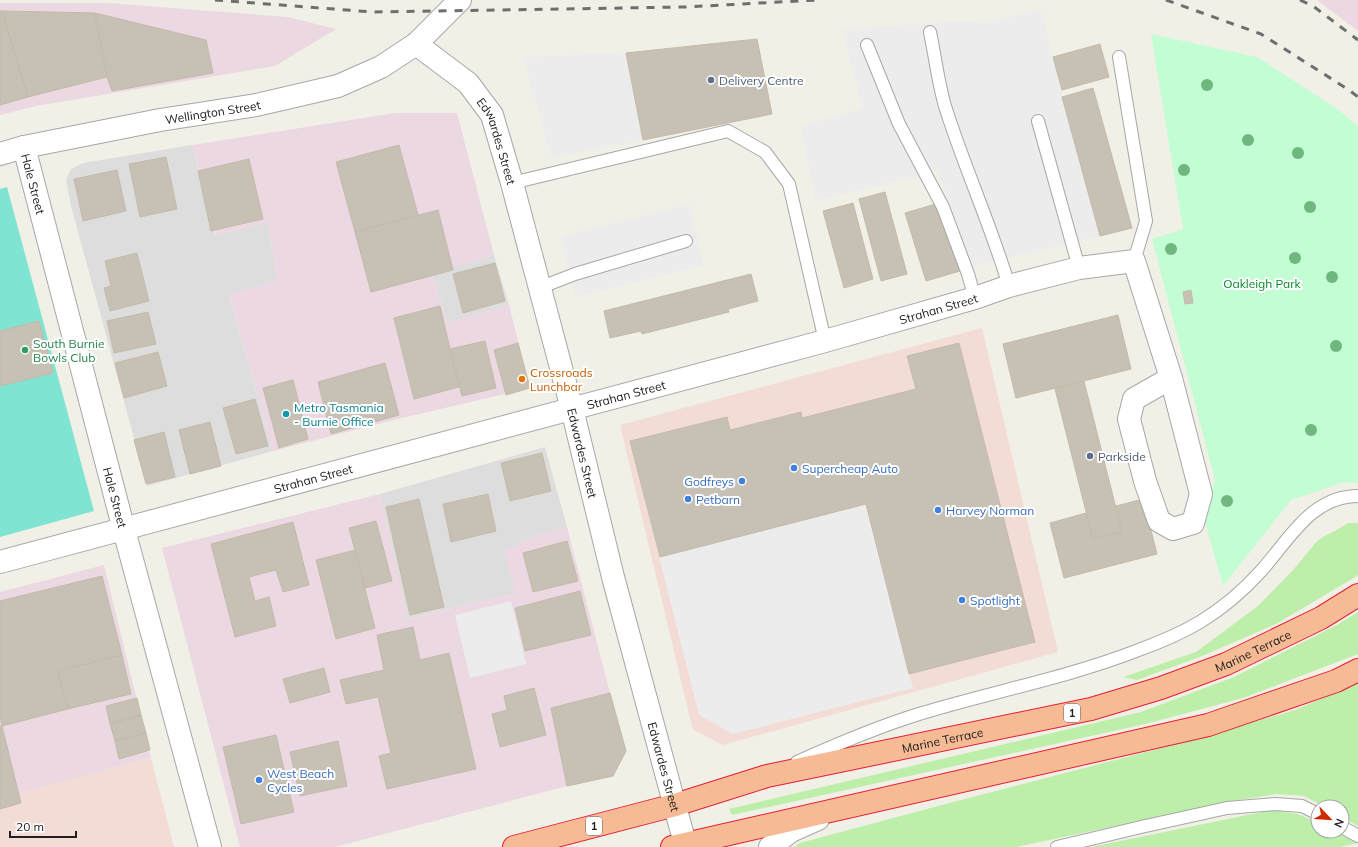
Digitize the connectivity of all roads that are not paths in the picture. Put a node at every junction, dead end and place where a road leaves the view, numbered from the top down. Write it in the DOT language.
graph roads {
  1 [pos="460,0"];
  2 [pos="930,32"];
  3 [pos="416,44"];
  4 [pos="867,45"];
  5 [pos="1119,57"];
  6 [pos="1038,121"];
  7 [pos="24,147"];
  8 [pos="0,154"];
  9 [pos="512,183"];
  10 [pos="686,241"];
  11 [pos="1134,261"];
  12 [pos="1078,268"];
  13 [pos="1009,286"];
  14 [pos="539,288"];
  15 [pos="975,298"];
  16 [pos="825,341"];
  17 [pos="1171,378"];
  18 [pos="572,409"];
  19 [pos="1358,496"];
  20 [pos="124,530"];
  21 [pos="0,562"];
  22 [pos="1358,595"];
  23 [pos="1358,670"];
  24 [pos="767,776"];
  25 [pos="674,805"];
  26 [pos="842,808"];
  27 [pos="1310,810"];
  28 [pos="681,846"];
  29 [pos="210,847"];
  30 [pos="514,847"];
  31 [pos="770,847"];
  32 [pos="1057,847"];
  1 -- 3 [label="street, Wellington Street"];
  2 -- 13 [label="lane"];
  3 -- 7 [label="street, Wellington Street"];
  3 -- 9 [label="street, Edwardes Street"];
  4 -- 15 [label="lane"];
  5 -- 11 [label="lane"];
  6 -- 12 [label="lane"];
  7 -- 8 [label="street, Wellington Street"];
  7 -- 20 [label="street, Hale Street"];
  9 -- 14 [label="street, Edwardes Street"];
  9 -- 16 [label="lane"];
  10 -- 14 [label="lane"];
  11 -- 12 [label="street, Strahan Street"];
  11 -- 17 [label="street"];
  12 -- 13 [label="street, Strahan Street"];
  13 -- 15 [label="street, Strahan Street"];
  14 -- 18 [label="street, Edwardes Street"];
  15 -- 16 [label="street, Strahan Street"];
  16 -- 18 [label="street, Strahan Street"];
  17 -- 17 [label="street"];
  18 -- 20 [label="street, Strahan Street"];
  18 -- 25 [label="street, Edwardes Street"];
  19 -- 24 [label="lane"];
  20 -- 21 [label="street, Strahan Street"];
  20 -- 29 [label="street, Hale Street"];
  22 -- 24 [label="highway, Marine Terrace / 1"];
  23 -- 26 [label="highway"];
  24 -- 25 [label="highway, Marine Terrace / 1"];
  25 -- 28 [label="street, Edwardes Street"];
  25 -- 30 [label="highway, Marine Terrace / 1"];
  26 -- 28 [label="highway"];
  26 -- 31 [label="street"];
  27 -- 32 [label="lane"];
}
